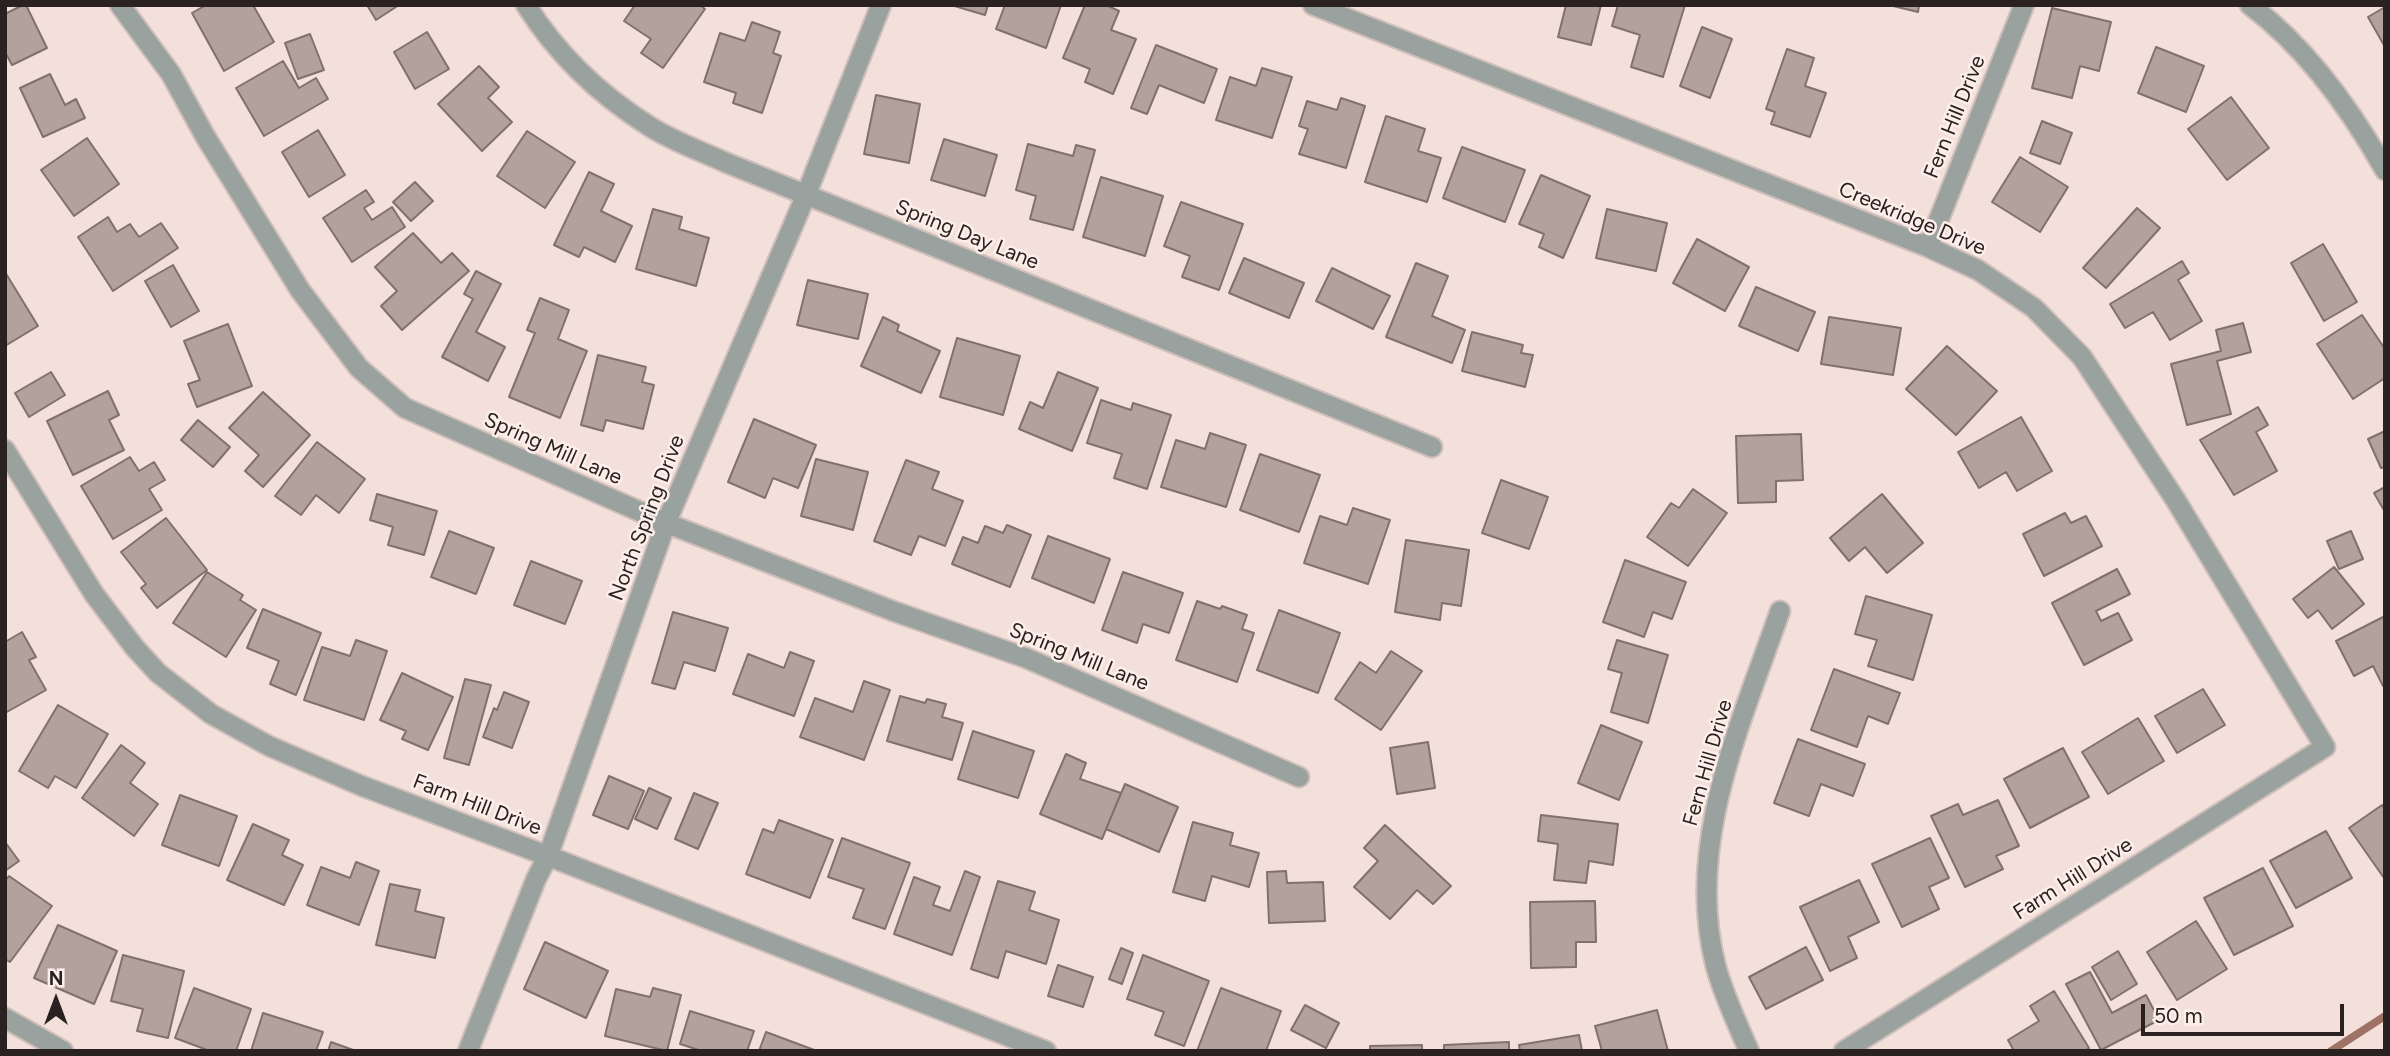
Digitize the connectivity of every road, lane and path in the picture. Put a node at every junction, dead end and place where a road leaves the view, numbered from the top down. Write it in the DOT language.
graph roads {
  1 [pos="120,5"];
  2 [pos="526,5"];
  3 [pos="881,5"];
  4 [pos="1313,5"];
  5 [pos="2024,5"];
  6 [pos="2250,5"];
  7 [pos="2385,170"];
  8 [pos="806,195"];
  9 [pos="1928,247"];
  10 [pos="1432,447"];
  11 [pos="5,450"];
  12 [pos="666,523"];
  13 [pos="1780,611"];
  14 [pos="2325,747"];
  15 [pos="1299,777"];
  16 [pos="548,856"];
  17 [pos="5,1018"];
  18 [pos="63,1051"];
  19 [pos="468,1051"];
  20 [pos="1046,1051"];
  21 [pos="1749,1051"];
  22 [pos="1844,1051"];
  1 -- 12 [label="street, Spring Mill Lane"];
  2 -- 8 [label="street, Spring Day Lane"];
  3 -- 8 [label="street, North Spring Drive"];
  4 -- 9 [label="street, Creekridge Drive"];
  5 -- 9 [label="street, Fern Hill Drive"];
  6 -- 7 [label="street"];
  8 -- 10 [label="street, Spring Day Lane"];
  8 -- 12 [label="street, North Spring Drive"];
  9 -- 14 [label="street, Creekridge Drive"];
  11 -- 16 [label="street, Farm Hill Drive"];
  12 -- 15 [label="street, Spring Mill Lane"];
  12 -- 16 [label="street, North Spring Drive"];
  13 -- 21 [label="street, Fern Hill Drive"];
  14 -- 22 [label="street, Farm Hill Drive"];
  16 -- 19 [label="street, North Spring Drive"];
  16 -- 20 [label="street, Farm Hill Drive"];
  17 -- 18 [label="street"];
}
